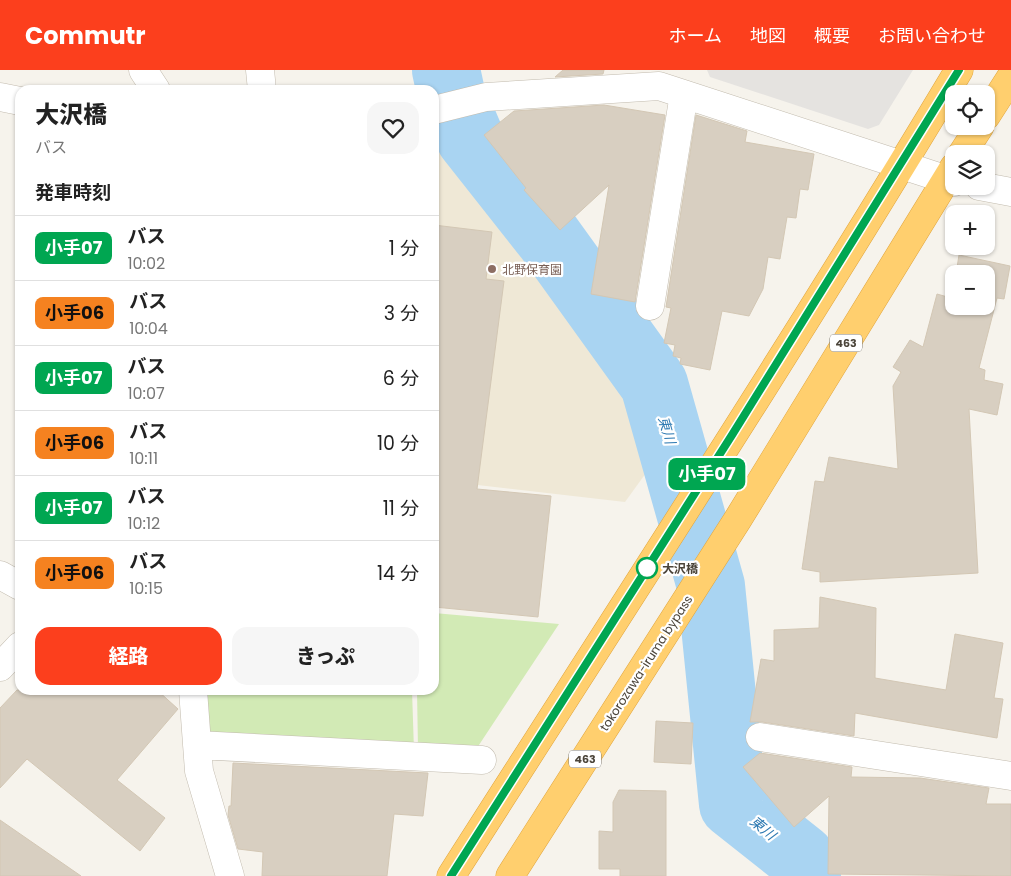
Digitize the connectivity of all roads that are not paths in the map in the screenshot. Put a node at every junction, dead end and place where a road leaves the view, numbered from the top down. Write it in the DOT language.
graph roads {
  1 [pos="143,70"];
  2 [pos="260,70"];
  3 [pos="959,70"];
  4 [pos="1011,77"];
  5 [pos="663,78"];
  6 [pos="153,85"];
  7 [pos="262,85"];
  8 [pos="684,94"];
  9 [pos="0,98"];
  10 [pos="15,100"];
  11 [pos="995,102"];
  12 [pos="439,109"];
  13 [pos="901,166"];
  14 [pos="945,175"];
  15 [pos="945,186"];
  16 [pos="995,189"];
  17 [pos="1011,192"];
  18 [pos="650,306"];
  19 [pos="0,575"];
  20 [pos="15,583"];
  21 [pos="15,651"];
  22 [pos="0,667"];
  23 [pos="193,695"];
  24 [pos="760,737"];
  25 [pos="197,745"];
  26 [pos="482,760"];
  27 [pos="1011,776"];
  28 [pos="221,870"];
  29 [pos="451,876"];
  30 [pos="510,876"];
  1 -- 6 [label="street"];
  2 -- 7 [label="street"];
  3 -- 13 [label="highway"];
  4 -- 11 [label="highway"];
  5 -- 8 [label="street"];
  5 -- 12 [label="street"];
  8 -- 13 [label="street"];
  8 -- 18 [label="street"];
  9 -- 10 [label="street"];
  13 -- 14 [label="street"];
  13 -- 29 [label="highway"];
  15 -- 30 [label="highway, tokorozawa-iruma bypass / 463"];
  16 -- 17 [label="street"];
  19 -- 20 [label="street"];
  21 -- 22 [label="street"];
  23 -- 25 [label="street"];
  24 -- 27 [label="street"];
  25 -- 26 [label="street"];
  25 -- 28 [label="street"];
}
